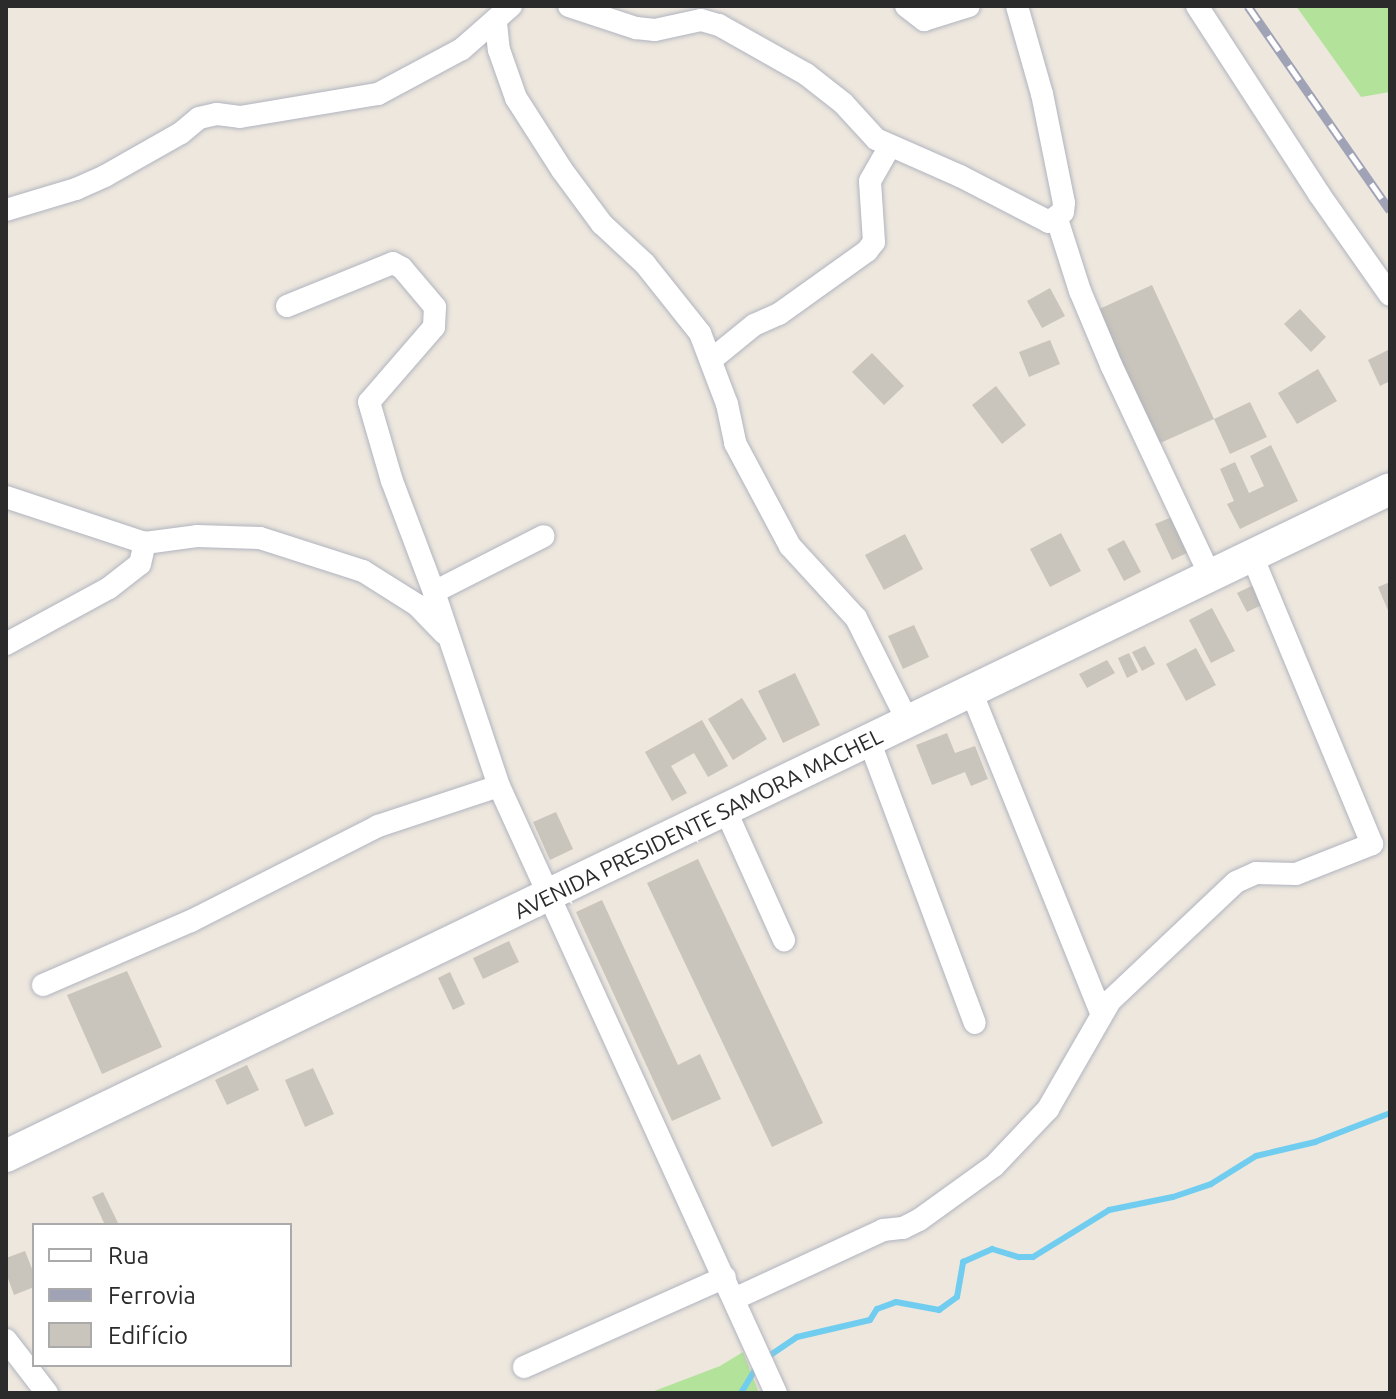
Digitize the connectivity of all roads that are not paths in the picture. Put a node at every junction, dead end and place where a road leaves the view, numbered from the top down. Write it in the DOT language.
graph roads {
  1 [pos="569,6"];
  2 [pos="906,6"];
  3 [pos="969,6"];
  4 [pos="1017,6"];
  5 [pos="1197,6"];
  6 [pos="709,13"];
  7 [pos="503,14"];
  8 [pos="890,146"];
  9 [pos="6,210"];
  10 [pos="1057,219"];
  11 [pos="1390,295"];
  12 [pos="287,306"];
  13 [pos="711,360"];
  14 [pos="1390,489"];
  15 [pos="6,497"];
  16 [pos="544,536"];
  17 [pos="145,543"];
  18 [pos="1252,556"];
  19 [pos="1210,575"];
  20 [pos="434,592"];
  21 [pos="448,637"];
  22 [pos="6,644"];
  23 [pos="971,691"];
  24 [pos="908,722"];
  25 [pos="869,740"];
  26 [pos="499,786"];
  27 [pos="725,809"];
  28 [pos="548,895"];
  29 [pos="784,940"];
  30 [pos="43,985"];
  31 [pos="1101,1013"];
  32 [pos="975,1023"];
  33 [pos="6,1156"];
  34 [pos="725,1277"];
  35 [pos="734,1299"];
  36 [pos="6,1340"];
  37 [pos="524,1367"];
  38 [pos="47,1393"];
  39 [pos="776,1393"];
  1 -- 6 [label="street"];
  2 -- 3 [label="street"];
  4 -- 10 [label="street"];
  5 -- 11 [label="street"];
  6 -- 8 [label="street"];
  7 -- 9 [label="street"];
  7 -- 13 [label="street"];
  8 -- 10 [label="street"];
  8 -- 13 [label="street"];
  10 -- 19 [label="street"];
  12 -- 20 [label="street"];
  13 -- 24 [label="street"];
  14 -- 18 [label="main road, AVENIDA PRESIDENTE SAMORA MACHEL"];
  15 -- 17 [label="street"];
  16 -- 20 [label="street"];
  17 -- 21 [label="street"];
  17 -- 22 [label="street"];
  18 -- 19 [label="main road, AVENIDA PRESIDENTE SAMORA MACHEL"];
  18 -- 31 [label="street"];
  19 -- 23 [label="main road, AVENIDA PRESIDENTE SAMORA MACHEL"];
  20 -- 21 [label="street"];
  21 -- 26 [label="street"];
  23 -- 24 [label="main road, AVENIDA PRESIDENTE SAMORA MACHEL"];
  23 -- 31 [label="street"];
  24 -- 25 [label="main road, AVENIDA PRESIDENTE SAMORA MACHEL"];
  25 -- 27 [label="main road, AVENIDA PRESIDENTE SAMORA MACHEL"];
  25 -- 32 [label="street"];
  26 -- 28 [label="street"];
  26 -- 30 [label="street"];
  27 -- 28 [label="main road, AVENIDA PRESIDENTE SAMORA MACHEL"];
  27 -- 29 [label="street"];
  28 -- 33 [label="main road, AVENIDA PRESIDENTE SAMORA MACHEL"];
  28 -- 34 [label="street"];
  31 -- 35 [label="street"];
  34 -- 35 [label="street"];
  34 -- 37 [label="street"];
  35 -- 39 [label="street"];
  36 -- 38 [label="street"];
}
